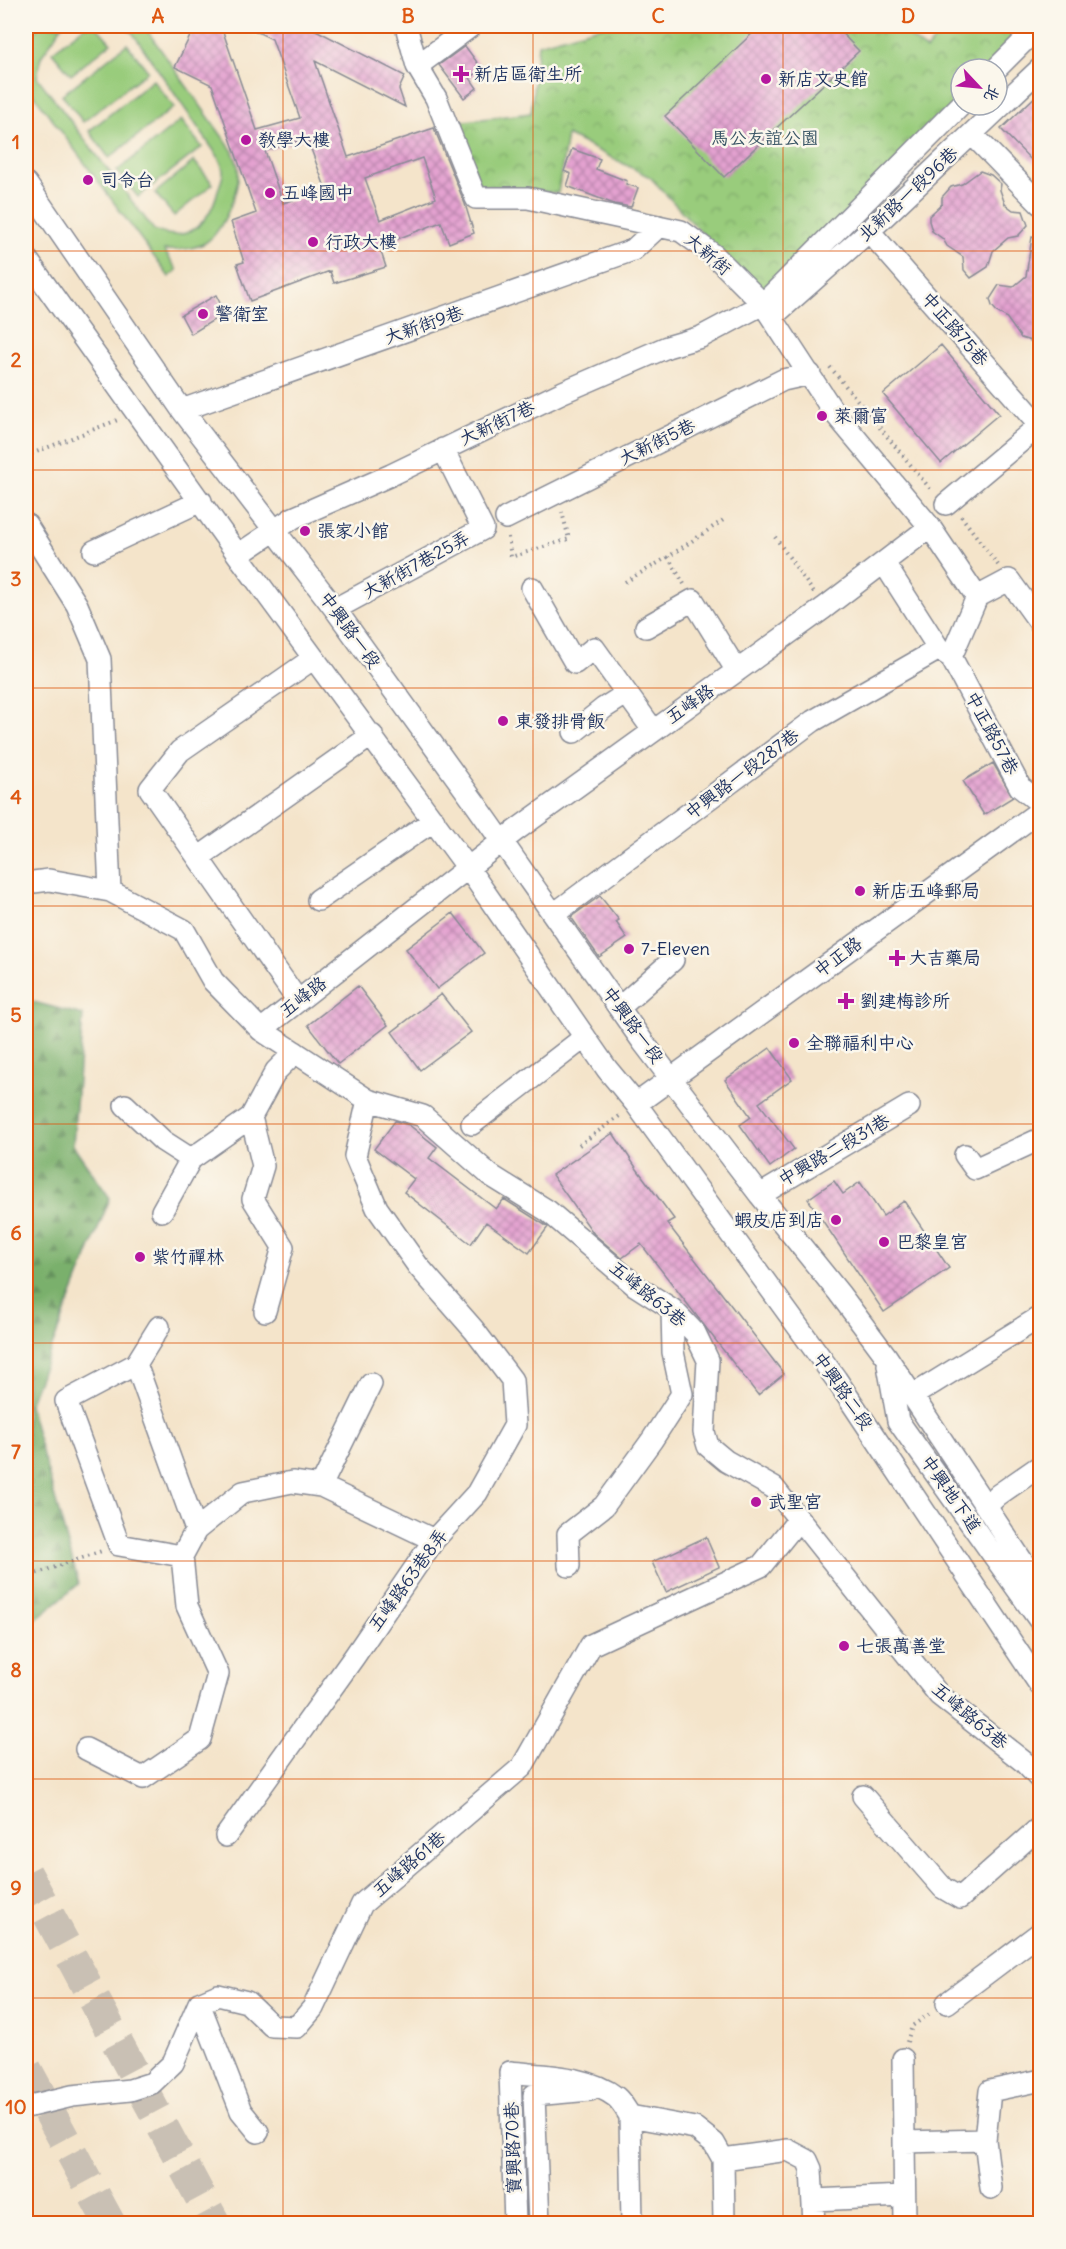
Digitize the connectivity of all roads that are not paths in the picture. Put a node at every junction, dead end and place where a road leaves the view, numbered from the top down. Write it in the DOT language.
graph roads {
  1 [pos="406,26"];
  2 [pos="471,26"];
  3 [pos="1039,26"];
  4 [pos="1008,57"];
  5 [pos="417,66"];
  6 [pos="1041,69"];
  7 [pos="950,117"];
  8 [pos="972,134"];
  9 [pos="26,183"];
  10 [pos="1041,204"];
  11 [pos="659,226"];
  12 [pos="869,231"];
  13 [pos="26,258"];
  14 [pos="768,310"];
  15 [pos="818,368"];
  16 [pos="182,410"];
  17 [pos="1040,426"];
  18 [pos="443,448"];
  19 [pos="201,501"];
  20 [pos="948,502"];
  21 [pos="506,518"];
  22 [pos="26,524"];
  23 [pos="930,526"];
  24 [pos="275,530"];
  25 [pos="94,551"];
  26 [pos="238,555"];
  27 [pos="884,563"];
  28 [pos="532,588"];
  29 [pos="977,597"];
  30 [pos="335,609"];
  31 [pos="1041,623"];
  32 [pos="646,627"];
  33 [pos="945,653"];
  34 [pos="314,658"];
  35 [pos="737,671"];
  36 [pos="627,694"];
  37 [pos="653,730"];
  38 [pos="574,732"];
  39 [pos="372,735"];
  40 [pos="1041,803"];
  41 [pos="1041,811"];
  42 [pos="434,820"];
  43 [pos="502,842"];
  44 [pos="198,858"];
  45 [pos="468,868"];
  46 [pos="26,883"];
  47 [pos="110,891"];
  48 [pos="318,900"];
  49 [pos="554,914"];
  50 [pos="673,960"];
  51 [pos="298,1001"];
  52 [pos="619,1008"];
  53 [pos="261,1029"];
  54 [pos="585,1037"];
  55 [pos="295,1052"];
  56 [pos="672,1078"];
  57 [pos="368,1101"];
  58 [pos="636,1104"];
  59 [pos="125,1105"];
  60 [pos="909,1106"];
  61 [pos="251,1117"];
  62 [pos="472,1124"];
  63 [pos="1041,1139"];
  64 [pos="964,1155"];
  65 [pos="191,1159"];
  66 [pos="760,1194"];
  67 [pos="162,1211"];
  68 [pos="672,1310"];
  69 [pos="265,1311"];
  70 [pos="1041,1317"];
  71 [pos="159,1328"];
  72 [pos="886,1356"];
  73 [pos="136,1364"];
  74 [pos="371,1384"];
  75 [pos="912,1396"];
  76 [pos="1041,1466"];
  77 [pos="321,1486"];
  78 [pos="986,1506"];
  79 [pos="799,1519"];
  80 [pos="196,1530"];
  81 [pos="434,1539"];
  82 [pos="182,1556"];
  83 [pos="569,1566"];
  84 [pos="1041,1588"];
  85 [pos="1041,1622"];
  86 [pos="1041,1685"];
  87 [pos="86,1749"];
  88 [pos="1041,1779"];
  89 [pos="863,1796"];
  90 [pos="1041,1827"];
  91 [pos="226,1836"];
  92 [pos="1041,1933"];
  93 [pos="947,2002"];
  94 [pos="199,2003"];
  95 [pos="903,2059"];
  96 [pos="1038,2081"];
  97 [pos="602,2090"];
  98 [pos="26,2107"];
  99 [pos="630,2116"];
  100 [pos="258,2132"];
  101 [pos="985,2140"];
  102 [pos="904,2142"];
  103 [pos="723,2159"];
  104 [pos="991,2188"];
  105 [pos="904,2196"];
  106 [pos="814,2200"];
  107 [pos="515,2223"];
  108 [pos="538,2223"];
  109 [pos="632,2223"];
  110 [pos="724,2223"];
  111 [pos="814,2223"];
  112 [pos="905,2223"];
  1 -- 5 [label="street"];
  2 -- 5 [label="street"];
  3 -- 4 [label="street"];
  5 -- 11 [label="street, 大新街"];
  6 -- 8 [label="street, 北新路一段96巷"];
  7 -- 14 [label="street"];
  8 -- 10 [label="street"];
  8 -- 12 [label="street, 北新路一段96巷"];
  9 -- 16 [label="street, 中興路一段"];
  11 -- 14 [label="street, 大新街"];
  11 -- 16 [label="street, 大新街9巷"];
  12 -- 14 [label="street, 北新路一段96巷"];
  12 -- 17 [label="street, 中正路75巷"];
  13 -- 19 [label="street"];
  14 -- 15 [label="street, 大新街"];
  14 -- 18 [label="street, 大新街7巷"];
  15 -- 21 [label="street, 大新街5巷"];
  15 -- 23 [label="street, 大新街"];
  16 -- 24 [label="street, 中興路一段"];
  17 -- 20 [label="street"];
  18 -- 24 [label="street, 大新街7巷"];
  18 -- 30 [label="street, 大新街7巷25弄"];
  19 -- 25 [label="street"];
  19 -- 26 [label="street"];
  22 -- 47 [label="street"];
  23 -- 27 [label="street, 五峰路"];
  23 -- 29 [label="street, 大新街"];
  24 -- 26 [label="street, 大新街7巷"];
  24 -- 30 [label="street, 中興路一段"];
  26 -- 34 [label="street"];
  27 -- 33 [label="street"];
  27 -- 35 [label="street, 五峰路"];
  28 -- 36 [label="street"];
  29 -- 31 [label="street"];
  29 -- 33 [label="street"];
  30 -- 43 [label="street, 中興路一段"];
  32 -- 35 [label="street"];
  33 -- 40 [label="street, 中正路57巷"];
  33 -- 49 [label="street, 中興路一段287巷"];
  34 -- 39 [label="street"];
  34 -- 44 [label="street"];
  35 -- 37 [label="street, 五峰路"];
  36 -- 37 [label="street"];
  36 -- 38 [label="street"];
  37 -- 43 [label="street, 五峰路"];
  39 -- 42 [label="street"];
  39 -- 44 [label="street"];
  41 -- 56 [label="street, 中正路"];
  42 -- 45 [label="street"];
  42 -- 48 [label="street"];
  43 -- 45 [label="street, 五峰路"];
  43 -- 49 [label="street, 中興路一段"];
  44 -- 51 [label="street"];
  45 -- 51 [label="street, 五峰路"];
  45 -- 54 [label="street"];
  46 -- 47 [label="street, 五峰路"];
  47 -- 53 [label="street, 五峰路"];
  49 -- 52 [label="street, 中興路一段"];
  50 -- 52 [label="street"];
  51 -- 53 [label="street, 五峰路"];
  52 -- 56 [label="street, 中興路一段"];
  53 -- 55 [label="street, 五峰路63巷"];
  54 -- 58 [label="street"];
  54 -- 62 [label="street"];
  55 -- 57 [label="street, 五峰路63巷"];
  55 -- 61 [label="street"];
  56 -- 58 [label="street, 中正路"];
  56 -- 66 [label="street"];
  57 -- 68 [label="street, 五峰路63巷"];
  57 -- 81 [label="street, 五峰路63巷8弄"];
  58 -- 86 [label="street, 中興路二段"];
  59 -- 65 [label="street"];
  60 -- 66 [label="street, 中興路二段31巷"];
  61 -- 65 [label="street"];
  61 -- 69 [label="street"];
  63 -- 64 [label="street"];
  65 -- 67 [label="street"];
  66 -- 72 [label="street"];
  68 -- 79 [label="street, 五峰路63巷"];
  68 -- 83 [label="street"];
  70 -- 75 [label="street"];
  71 -- 73 [label="street"];
  72 -- 75 [label="street"];
  72 -- 85 [label="street, 中興地下道"];
  73 -- 80 [label="street"];
  73 -- 82 [label="street"];
  74 -- 77 [label="street"];
  75 -- 78 [label="street"];
  76 -- 78 [label="street"];
  77 -- 80 [label="street"];
  77 -- 81 [label="street"];
  78 -- 84 [label="street"];
  79 -- 88 [label="street, 五峰路63巷"];
  79 -- 94 [label="street, 五峰路61巷"];
  80 -- 82 [label="street"];
  81 -- 91 [label="street, 五峰路63巷8弄"];
  82 -- 87 [label="street"];
  89 -- 90 [label="street"];
  92 -- 93 [label="street"];
  94 -- 98 [label="street"];
  94 -- 100 [label="street"];
  95 -- 102 [label="street"];
  96 -- 101 [label="street"];
  97 -- 99 [label="street"];
  97 -- 107 [label="street, 寶興路70巷"];
  97 -- 108 [label="street"];
  99 -- 103 [label="street"];
  99 -- 109 [label="street"];
  101 -- 102 [label="street"];
  101 -- 104 [label="street"];
  102 -- 105 [label="street"];
  103 -- 106 [label="street"];
  103 -- 110 [label="street"];
  105 -- 106 [label="street"];
  105 -- 112 [label="street"];
  106 -- 111 [label="street"];
}
